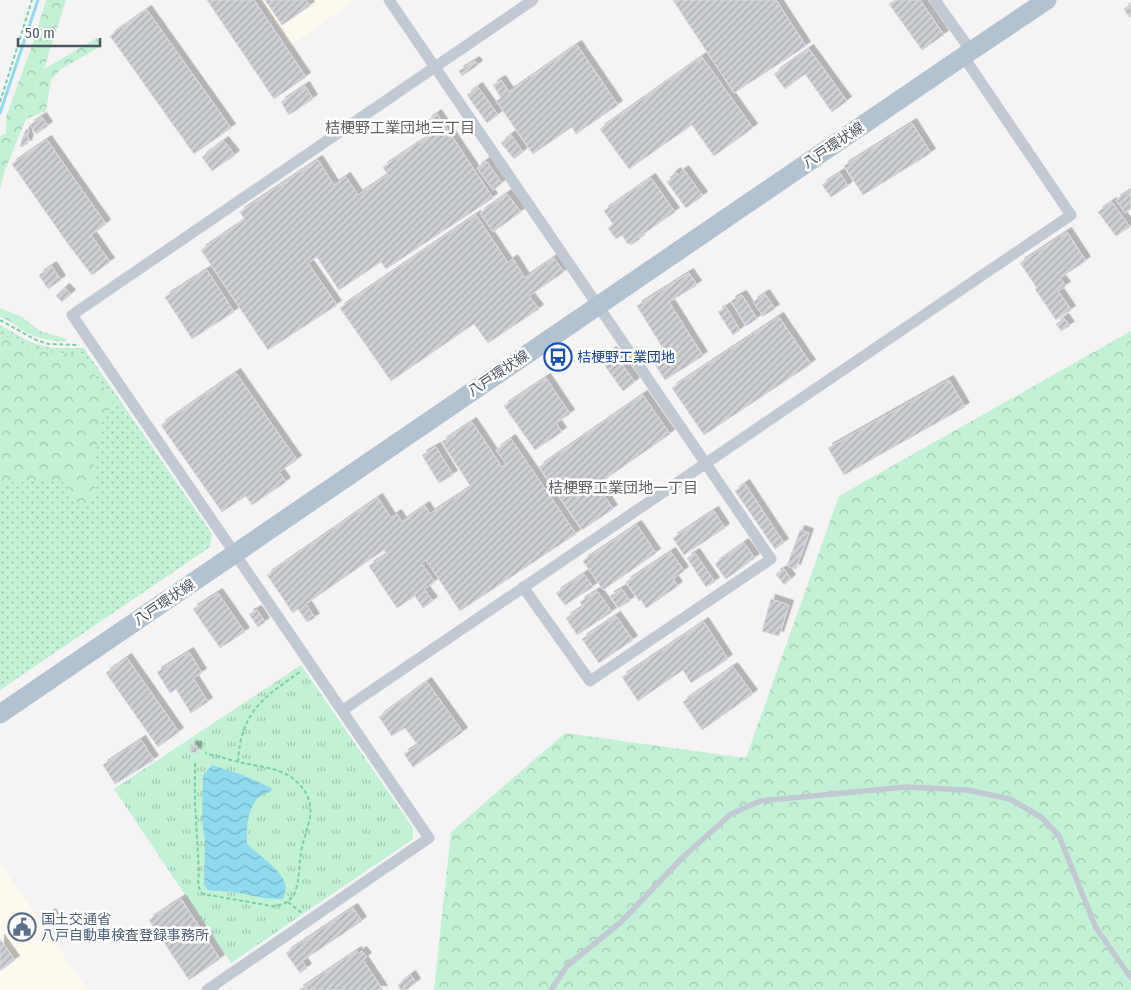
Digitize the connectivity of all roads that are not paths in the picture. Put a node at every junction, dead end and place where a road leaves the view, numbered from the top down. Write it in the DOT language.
graph roads {
  1 [pos="389,0"];
  2 [pos="533,0"];
  3 [pos="935,0"];
  4 [pos="1047,0"];
  5 [pos="967,53"];
  6 [pos="434,67"];
  7 [pos="597,306"];
  8 [pos="706,463"];
  9 [pos="235,554"];
  10 [pos="523,587"];
  11 [pos="343,710"];
  12 [pos="0,714"];
  13 [pos="1131,978"];
  14 [pos="206,990"];
  15 [pos="551,990"];
  1 -- 6 [label="street"];
  2 -- 6 [label="street"];
  3 -- 5 [label="street"];
  4 -- 5 [label="main road, 八戸環状線"];
  5 -- 7 [label="main road, 八戸環状線"];
  5 -- 8 [label="street"];
  6 -- 7 [label="street"];
  6 -- 9 [label="street"];
  7 -- 8 [label="street"];
  7 -- 9 [label="main road, 八戸環状線"];
  8 -- 10 [label="street"];
  8 -- 10 [label="street"];
  9 -- 11 [label="street"];
  9 -- 12 [label="main road, 八戸環状線"];
  10 -- 11 [label="street"];
  11 -- 14 [label="street"];
  13 -- 15 [label="lane"];
}
